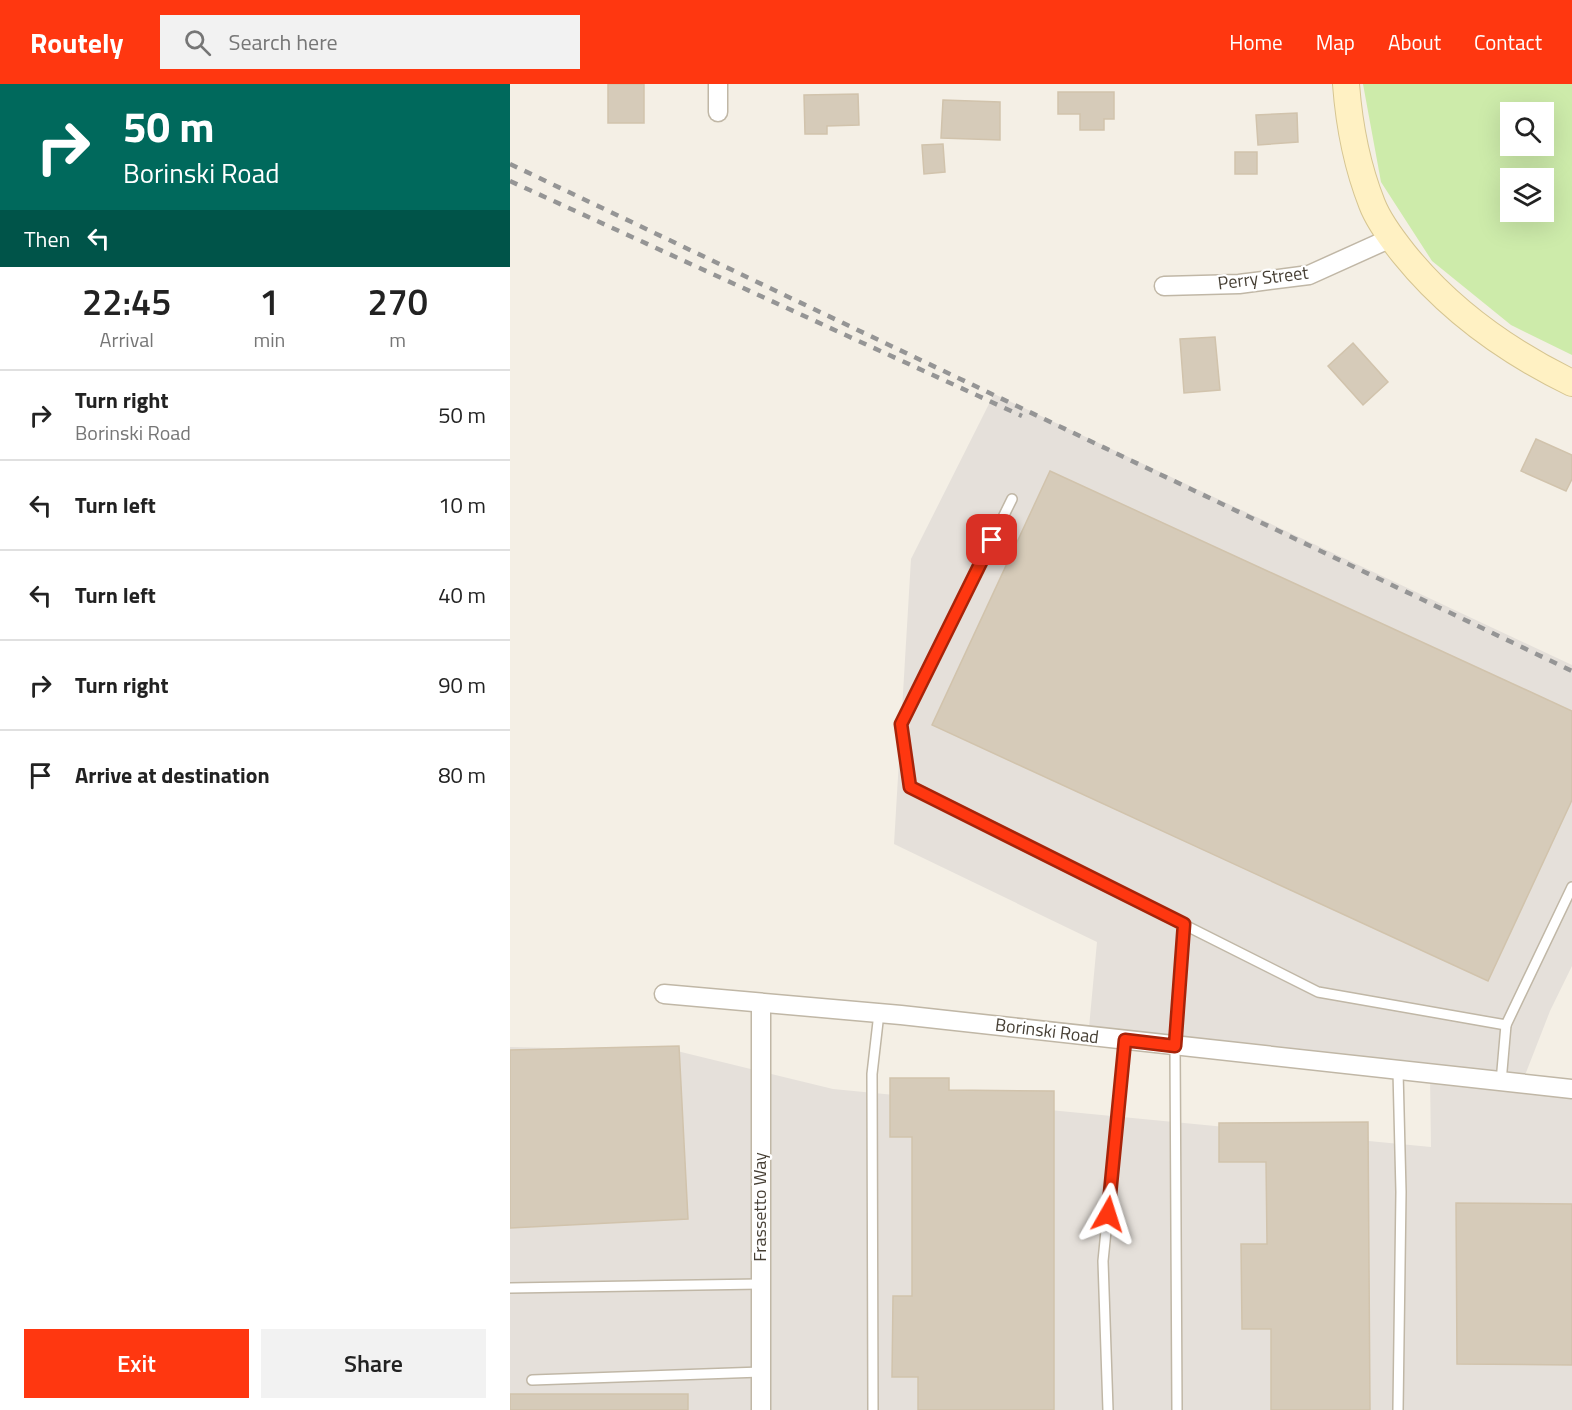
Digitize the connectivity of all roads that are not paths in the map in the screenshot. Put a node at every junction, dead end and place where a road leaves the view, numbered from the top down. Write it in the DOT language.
graph roads {
  1 [pos="718,84"];
  2 [pos="1346,84"];
  3 [pos="718,112"];
  4 [pos="1391,238"];
  5 [pos="1164,286"];
  6 [pos="1572,383"];
  7 [pos="1012,499"];
  8 [pos="1572,887"];
  9 [pos="1184,924"];
  10 [pos="664,994"];
  11 [pos="761,1003"];
  12 [pos="879,1013"];
  13 [pos="1506,1025"];
  14 [pos="1125,1040"];
  15 [pos="1175,1046"];
  16 [pos="1398,1071"];
  17 [pos="1500,1082"];
  18 [pos="1572,1089"];
  19 [pos="760,1284"];
  20 [pos="510,1288"];
  21 [pos="761,1372"];
  22 [pos="532,1380"];
  23 [pos="761,1410"];
  24 [pos="873,1410"];
  25 [pos="1108,1410"];
  26 [pos="1177,1410"];
  27 [pos="1398,1410"];
  1 -- 3 [label="street"];
  2 -- 4 [label="street"];
  4 -- 5 [label="street, Perry Street"];
  4 -- 6 [label="street"];
  7 -- 9 [label="lane"];
  8 -- 13 [label="lane"];
  9 -- 13 [label="lane"];
  9 -- 15 [label="lane"];
  10 -- 11 [label="street, Borinski Road"];
  11 -- 12 [label="street, Borinski Road"];
  11 -- 19 [label="street, Frassetto Way"];
  12 -- 14 [label="street, Borinski Road"];
  12 -- 24 [label="lane"];
  13 -- 17 [label="lane"];
  14 -- 15 [label="street, Borinski Road"];
  14 -- 25 [label="lane"];
  15 -- 16 [label="street, Borinski Road"];
  15 -- 26 [label="lane"];
  16 -- 17 [label="street, Borinski Road"];
  16 -- 27 [label="lane"];
  17 -- 18 [label="street, Borinski Road"];
  19 -- 20 [label="lane"];
  19 -- 21 [label="street, Frassetto Way"];
  21 -- 22 [label="lane"];
  21 -- 23 [label="street, Frassetto Way"];
}
